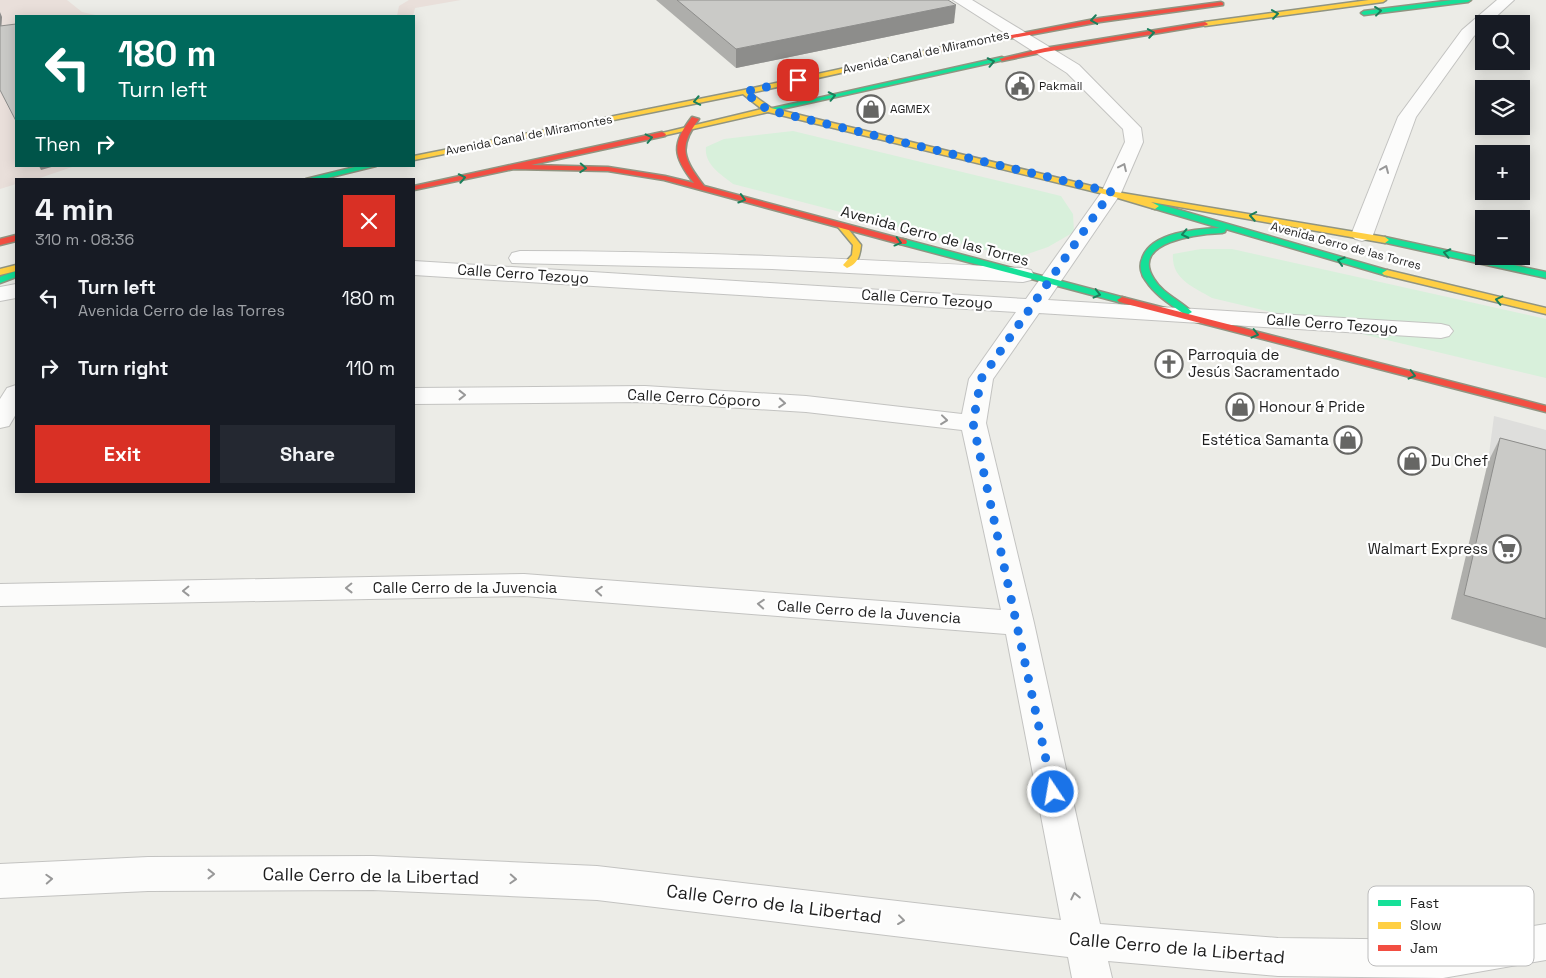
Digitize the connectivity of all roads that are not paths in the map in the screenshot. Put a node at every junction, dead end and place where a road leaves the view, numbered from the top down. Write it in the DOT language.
graph roads {
  1 [pos="961,0"];
  2 [pos="1302,0"];
  3 [pos="1383,0"];
  4 [pos="1468,0"];
  5 [pos="1506,0"];
  6 [pos="1236,3"];
  7 [pos="1227,21"];
  8 [pos="1018,33"];
  9 [pos="1046,50"];
  10 [pos="744,92"];
  11 [pos="768,110"];
  12 [pos="685,130"];
  13 [pos="415,158"];
  14 [pos="367,167"];
  15 [pos="516,167"];
  16 [pos="315,178"];
  17 [pos="700,187"];
  18 [pos="415,188"];
  19 [pos="1111,192"];
  20 [pos="842,227"];
  21 [pos="1234,229"];
  22 [pos="1362,235"];
  23 [pos="15,238"];
  24 [pos="0,242"];
  25 [pos="415,259"];
  26 [pos="847,265"];
  27 [pos="15,268"];
  28 [pos="415,268"];
  29 [pos="0,272"];
  30 [pos="15,274"];
  31 [pos="1023,275"];
  32 [pos="1546,275"];
  33 [pos="0,280"];
  34 [pos="1050,282"];
  35 [pos="15,291"];
  36 [pos="0,294"];
  37 [pos="1546,311"];
  38 [pos="1219,325"];
  39 [pos="1441,330"];
  40 [pos="415,396"];
  41 [pos="1546,410"];
  42 [pos="973,423"];
  43 [pos="0,595"];
  44 [pos="1018,623"];
  45 [pos="0,881"];
  46 [pos="1084,942"];
  47 [pos="1368,958"];
  48 [pos="1092,978"];
  1 -- 8 [label="street"];
  2 -- 7 [label="main road"];
  7 -- 3 [label="main road, Avenida Canal de Miramontes, one-way"];
  7 -- 4 [label="main road, Avenida Canal de Miramontes, one-way"];
  22 -- 5 [label="street, one-way"];
  6 -- 8 [label="main road, Avenida Canal de Miramontes, one-way"];
  9 -- 7 [label="main road, Avenida Canal de Miramontes, one-way"];
  8 -- 9 [label="street"];
  8 -- 10 [label="main road, Avenida Canal de Miramontes"];
  11 -- 9 [label="main road, Avenida Canal de Miramontes, one-way"];
  19 -- 9 [label="street, one-way"];
  10 -- 11 [label="main road, Avenida Cerro de las Torres"];
  10 -- 12 [label="main road"];
  10 -- 13 [label="main road, Avenida Canal de Miramontes, one-way"];
  11 -- 12 [label="main road, Avenida Canal de Miramontes"];
  11 -- 19 [label="main road, Avenida Cerro de las Torres"];
  15 -- 12 [label="main road, Avenida Canal de Miramontes, one-way"];
  12 -- 17 [label="main road"];
  14 -- 16 [label="main road"];
  15 -- 17 [label="main road, Avenida Cerro de las Torres, one-way"];
  18 -- 15 [label="main road, Avenida Canal de Miramontes, one-way"];
  17 -- 20 [label="main road, Avenida Cerro de las Torres, one-way"];
  19 -- 21 [label="main road, Avenida Cerro de las Torres"];
  22 -- 19 [label="main road, Avenida Cerro de las Torres, one-way"];
  19 -- 34 [label="street"];
  20 -- 26 [label="main road"];
  20 -- 31 [label="main road, Avenida Cerro de las Torres, one-way"];
  37 -- 21 [label="main road, Avenida Cerro de las Torres, one-way"];
  21 -- 38 [label="main road, one-way"];
  32 -- 22 [label="main road, Avenida Cerro de las Torres, one-way"];
  23 -- 24 [label="main road"];
  25 -- 26 [label="street, Calle Cerro Tezoyo"];
  26 -- 31 [label="street, Calle Cerro Tezoyo"];
  27 -- 29 [label="main road"];
  28 -- 39 [label="street, Calle Cerro Tezoyo"];
  30 -- 33 [label="main road"];
  31 -- 34 [label="main road, Avenida Cerro de las Torres"];
  34 -- 38 [label="main road, Avenida Cerro de las Torres, one-way"];
  34 -- 42 [label="street"];
  35 -- 36 [label="street"];
  38 -- 41 [label="main road, Avenida Cerro de las Torres, one-way"];
  40 -- 42 [label="street, Calle Cerro Cóporo, one-way"];
  42 -- 44 [label="street"];
  44 -- 43 [label="street, Calle Cerro de la Juvencia, one-way"];
  46 -- 44 [label="street, one-way"];
  45 -- 46 [label="street, Calle Cerro de la Libertad, one-way"];
  46 -- 47 [label="street, Calle Cerro de la Libertad"];
  46 -- 48 [label="street"];
}
